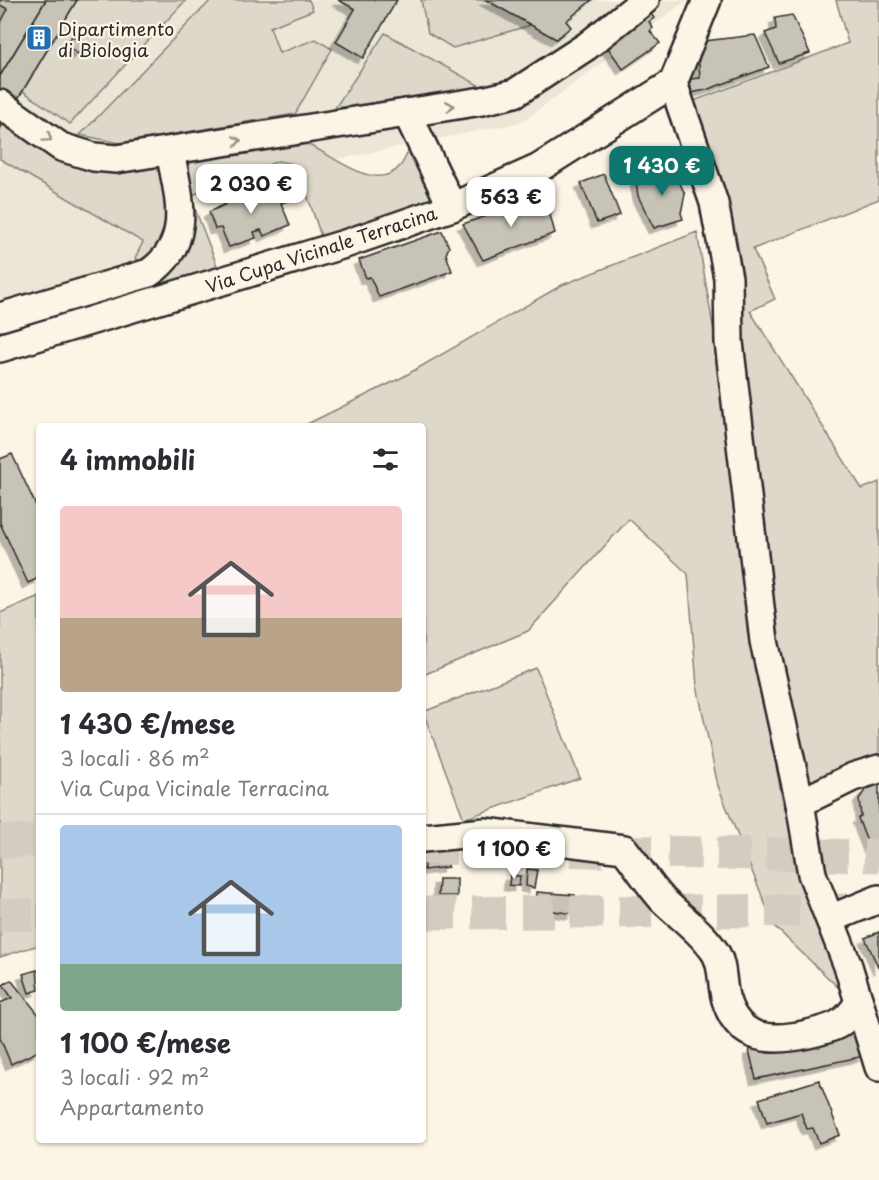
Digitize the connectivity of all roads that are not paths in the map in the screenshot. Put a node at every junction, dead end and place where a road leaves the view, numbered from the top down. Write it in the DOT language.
graph roads {
  1 [pos="645,0"];
  2 [pos="707,0"];
  3 [pos="673,83"];
  4 [pos="0,104"];
  5 [pos="407,113"];
  6 [pos="170,152"];
  7 [pos="452,207"];
  8 [pos="0,317"];
  9 [pos="0,348"];
  10 [pos="879,769"];
  11 [pos="800,803"];
  12 [pos="426,838"];
  13 [pos="879,899"];
  14 [pos="830,918"];
  15 [pos="859,1002"];
  16 [pos="879,1067"];
  5 -- 1 [label="street, one-way"];
  2 -- 3 [label="street"];
  3 -- 7 [label="street, Via Cupa Vicinale Terracina"];
  3 -- 11 [label="street"];
  4 -- 6 [label="street, one-way"];
  6 -- 5 [label="street, one-way"];
  5 -- 7 [label="street"];
  6 -- 8 [label="street"];
  7 -- 9 [label="street, Via Cupa Vicinale Terracina"];
  10 -- 11 [label="street"];
  11 -- 14 [label="street"];
  12 -- 15 [label="street"];
  13 -- 14 [label="street"];
  14 -- 15 [label="street"];
  15 -- 16 [label="street"];
}
